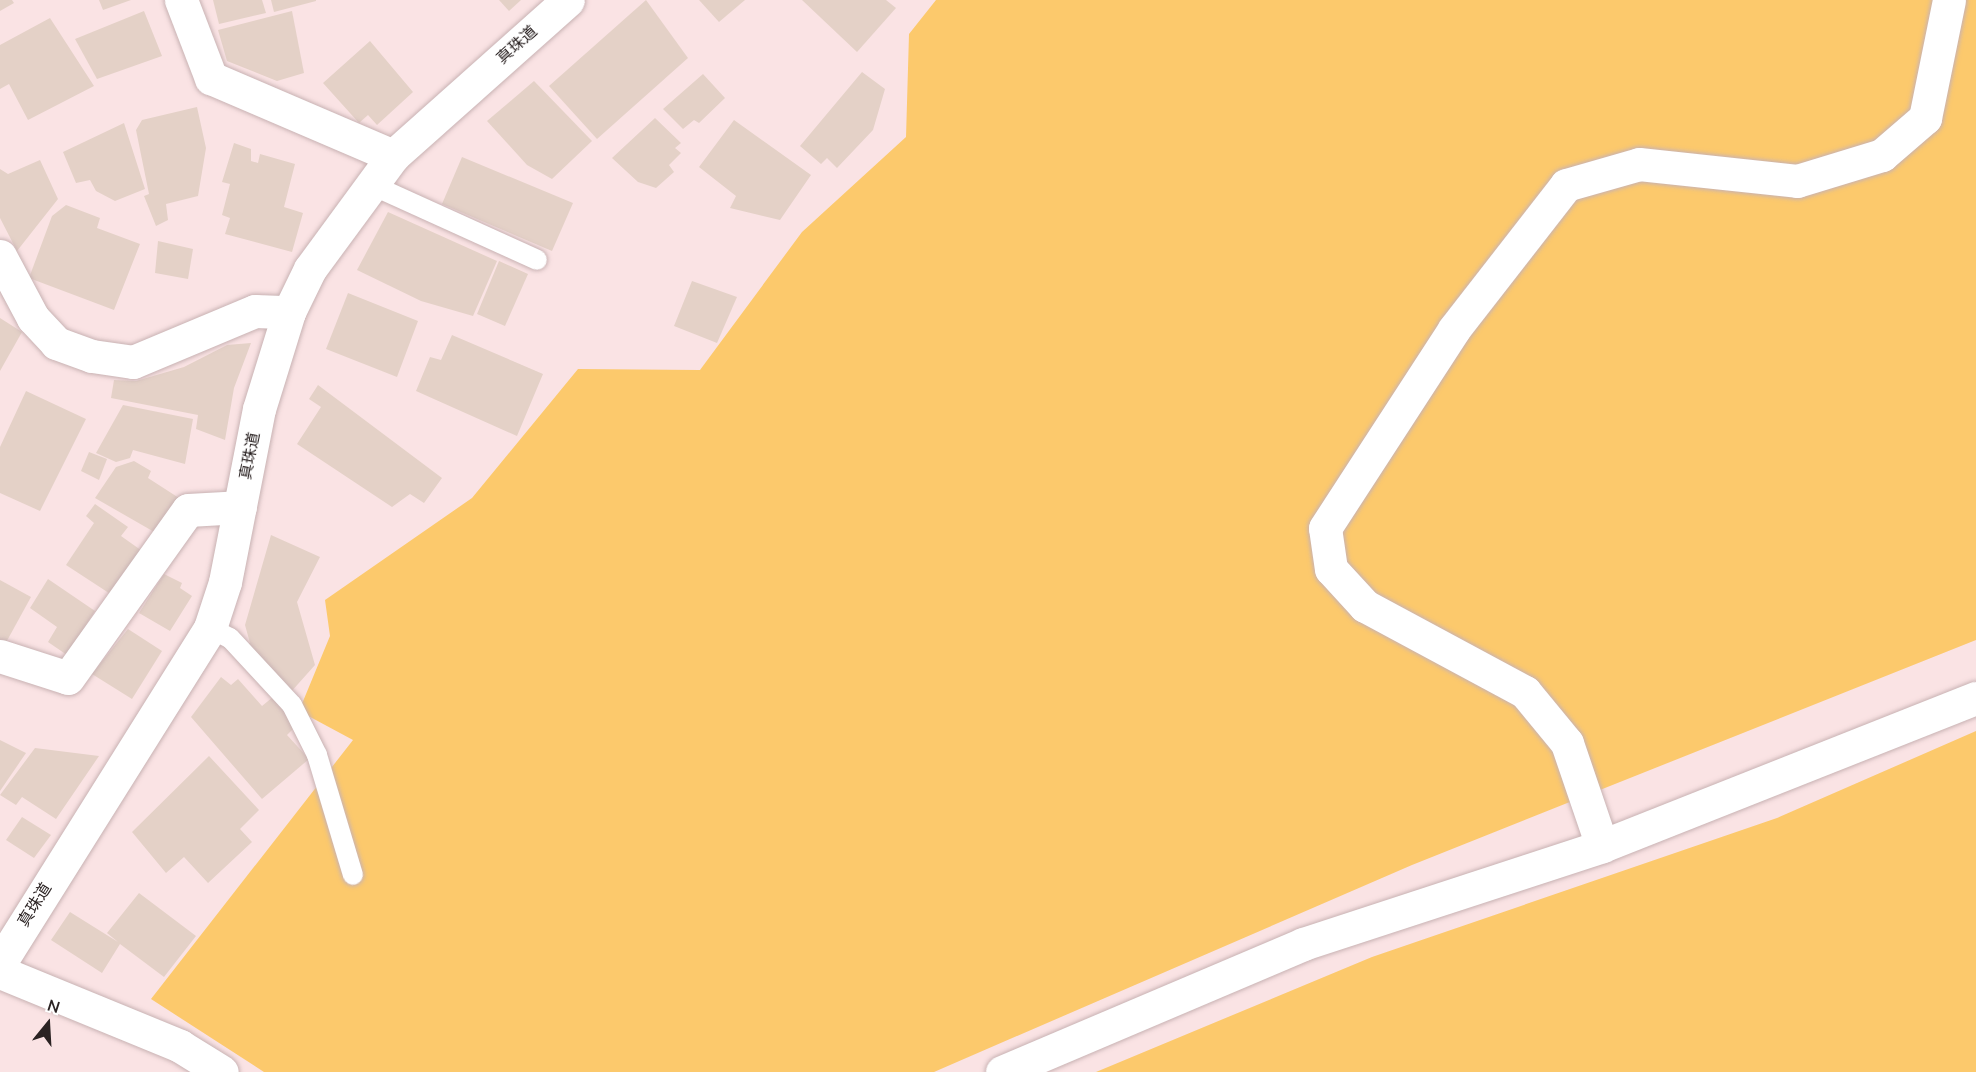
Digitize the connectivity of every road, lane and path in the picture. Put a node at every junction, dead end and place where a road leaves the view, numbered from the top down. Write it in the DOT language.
graph roads {
  1 [pos="181,0"];
  2 [pos="568,0"];
  3 [pos="1949,0"];
  4 [pos="393,156"];
  5 [pos="372,185"];
  6 [pos="0,256"];
  7 [pos="537,260"];
  8 [pos="289,312"];
  9 [pos="240,507"];
  10 [pos="210,628"];
  11 [pos="0,656"];
  12 [pos="1976,698"];
  13 [pos="1602,846"];
  14 [pos="353,875"];
  15 [pos="0,963"];
  16 [pos="0,972"];
  17 [pos="222,1072"];
  18 [pos="1002,1072"];
  1 -- 4 [label="street"];
  2 -- 4 [label="street, 真珠道"];
  3 -- 13 [label="street"];
  4 -- 5 [label="street, 真珠道"];
  5 -- 7 [label="lane"];
  5 -- 8 [label="street, 真珠道"];
  6 -- 8 [label="street"];
  8 -- 9 [label="street, 真珠道"];
  9 -- 10 [label="street, 真珠道"];
  9 -- 11 [label="street"];
  10 -- 14 [label="lane"];
  10 -- 15 [label="street, 真珠道"];
  12 -- 13 [label="street"];
  13 -- 18 [label="street"];
  16 -- 17 [label="street"];
}
